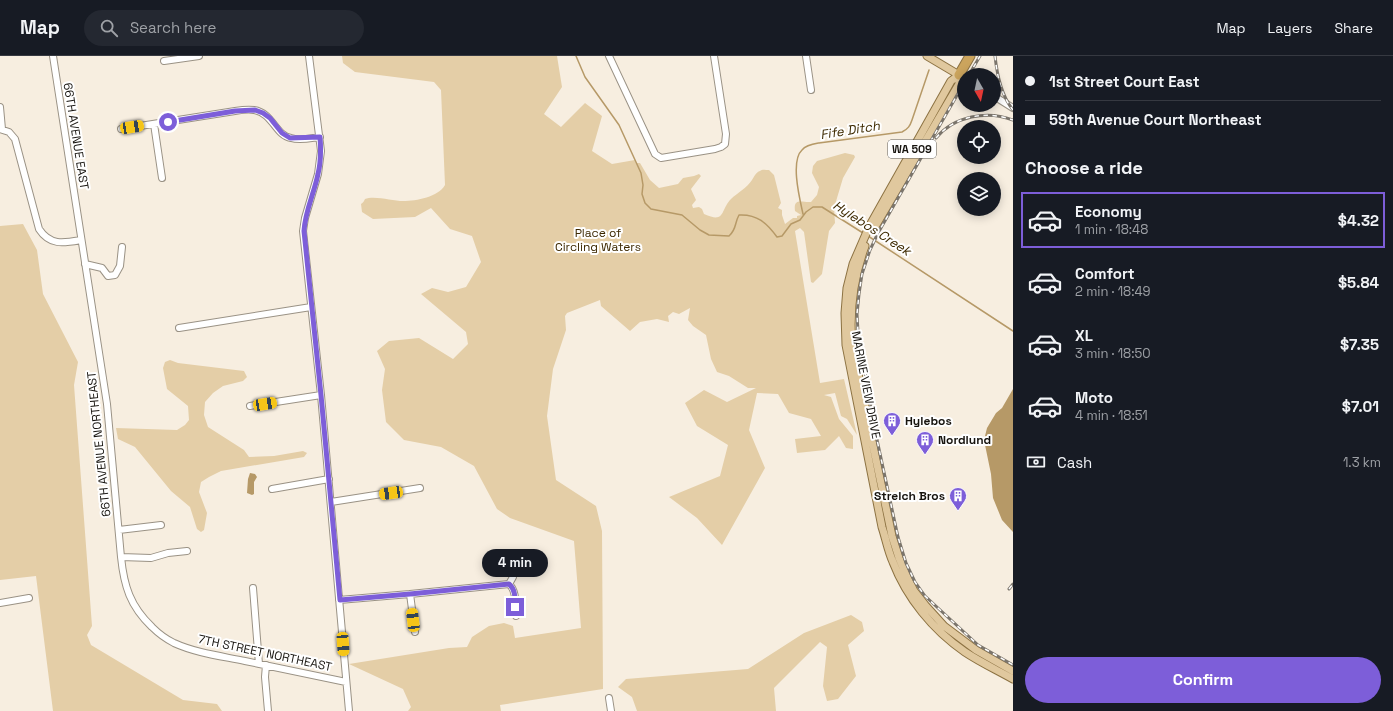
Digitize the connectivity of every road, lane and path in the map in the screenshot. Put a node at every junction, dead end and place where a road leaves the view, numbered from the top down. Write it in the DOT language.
graph roads {
  1 [pos="53,56"];
  2 [pos="199,56"];
  3 [pos="309,56"];
  4 [pos="609,56"];
  5 [pos="714,56"];
  6 [pos="806,56"];
  7 [pos="927,56"];
  8 [pos="970,56"];
  9 [pos="164,61"];
  10 [pos="965,68"];
  11 [pos="957,74"];
  12 [pos="957,79"];
  13 [pos="811,90"];
  14 [pos="1001,100"];
  15 [pos="0,107"];
  16 [pos="1013,108"];
  17 [pos="154,124"];
  18 [pos="1,129"];
  19 [pos="121,129"];
  20 [pos="320,137"];
  21 [pos="162,178"];
  22 [pos="78,218"];
  23 [pos="81,240"];
  24 [pos="863,245"];
  25 [pos="122,247"];
  26 [pos="85,264"];
  27 [pos="311,307"];
  28 [pos="179,328"];
  29 [pos="321,395"];
  30 [pos="250,406"];
  31 [pos="329,479"];
  32 [pos="420,488"];
  33 [pos="272,489"];
  34 [pos="331,502"];
  35 [pos="161,525"];
  36 [pos="119,530"];
  37 [pos="187,551"];
  38 [pos="121,557"];
  39 [pos="512,558"];
  40 [pos="509,584"];
  41 [pos="253,588"];
  42 [pos="410,594"];
  43 [pos="29,598"];
  44 [pos="340,600"];
  45 [pos="0,603"];
  46 [pos="516,616"];
  47 [pos="415,632"];
  48 [pos="179,645"];
  49 [pos="262,664"];
  50 [pos="1013,671"];
  51 [pos="1013,679"];
  52 [pos="346,682"];
  53 [pos="609,698"];
  54 [pos="268,711"];
  55 [pos="349,711"];
  56 [pos="611,711"];
  1 -- 22 [label="street, 66TH AVENUE EAST"];
  2 -- 9 [label="street"];
  3 -- 20 [label="street"];
  4 -- 5 [label="street"];
  6 -- 13 [label="street"];
  7 -- 11 [label="main road"];
  8 -- 10 [label="highway, WA 509"];
  12 -- 24 [label="main road, MARINE VIEW DRIVE / WA 509"];
  14 -- 16 [label="street"];
  15 -- 18 [label="street"];
  17 -- 19 [label="street"];
  17 -- 20 [label="street"];
  17 -- 21 [label="street"];
  18 -- 23 [label="street"];
  20 -- 27 [label="street"];
  22 -- 23 [label="street, 66TH AVENUE NORTHEAST"];
  23 -- 26 [label="street, 66TH AVENUE NORTHEAST"];
  24 -- 50 [label="main road, MARINE VIEW DRIVE / WA 509"];
  24 -- 51 [label="main road, MARINE VIEW DRIVE / WA 509"];
  25 -- 26 [label="street"];
  26 -- 36 [label="street, 66TH AVENUE NORTHEAST"];
  27 -- 28 [label="street"];
  27 -- 29 [label="street"];
  29 -- 30 [label="street"];
  29 -- 31 [label="street"];
  31 -- 33 [label="street"];
  31 -- 34 [label="street"];
  32 -- 34 [label="street"];
  34 -- 44 [label="street"];
  35 -- 36 [label="street"];
  36 -- 38 [label="street, 66TH AVENUE NORTHEAST"];
  37 -- 38 [label="street"];
  38 -- 48 [label="street, 66TH AVENUE NORTHEAST"];
  39 -- 40 [label="street"];
  40 -- 42 [label="street"];
  40 -- 46 [label="street"];
  41 -- 49 [label="street"];
  42 -- 44 [label="street"];
  42 -- 47 [label="street"];
  43 -- 45 [label="street"];
  44 -- 52 [label="street"];
  48 -- 49 [label="street, 7TH STREET NORTHEAST"];
  49 -- 52 [label="street, 7TH STREET NORTHEAST"];
  49 -- 54 [label="street"];
  52 -- 55 [label="street"];
  53 -- 56 [label="street"];
}
